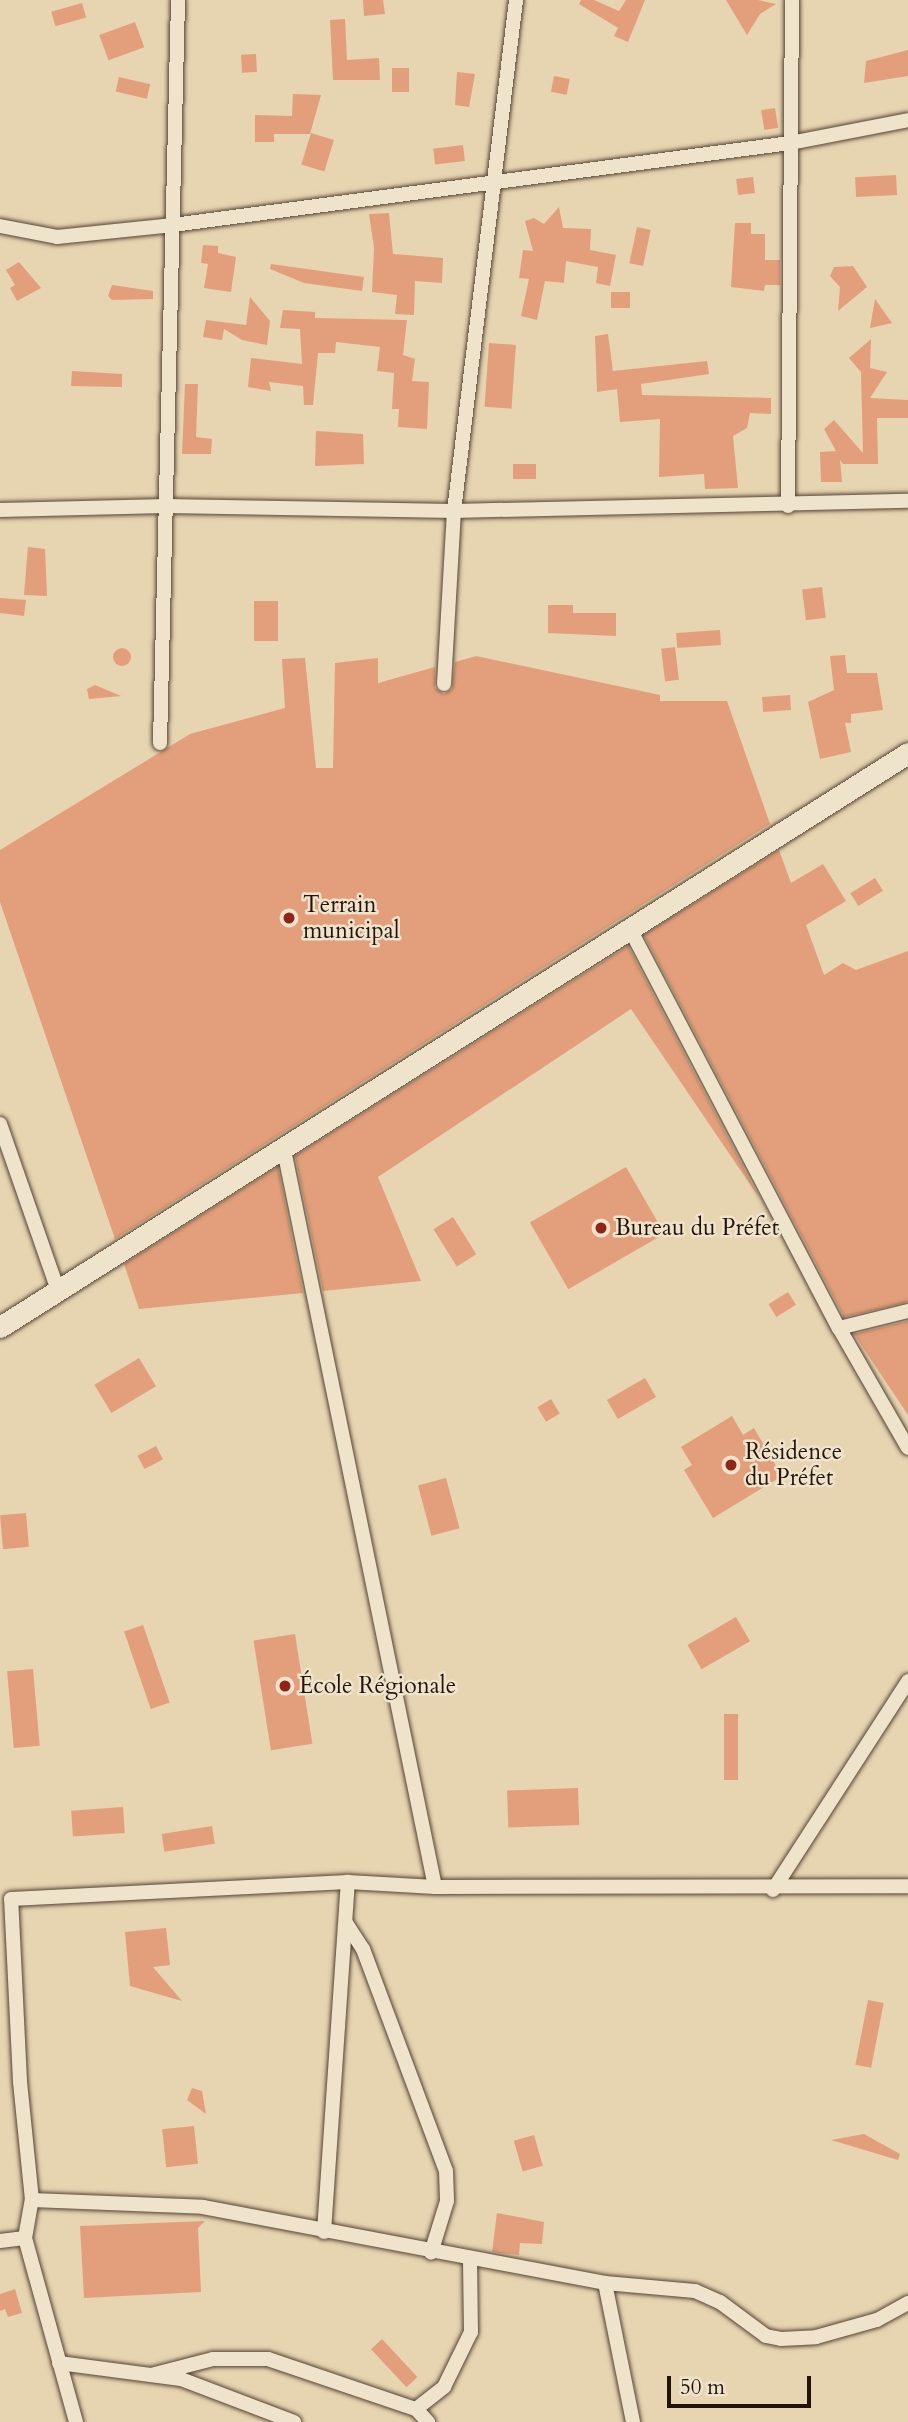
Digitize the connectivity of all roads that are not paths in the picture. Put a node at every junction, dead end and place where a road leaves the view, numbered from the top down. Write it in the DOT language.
graph roads {
  1 [pos="178,0"];
  2 [pos="516,0"];
  3 [pos="792,0"];
  4 [pos="908,120"];
  5 [pos="790,142"];
  6 [pos="494,183"];
  7 [pos="173,225"];
  8 [pos="0,226"];
  9 [pos="908,501"];
  10 [pos="166,506"];
  11 [pos="788,506"];
  12 [pos="0,510"];
  13 [pos="454,511"];
  14 [pos="444,684"];
  15 [pos="160,743"];
  16 [pos="908,753"];
  17 [pos="630,929"];
  18 [pos="0,1124"];
  19 [pos="284,1150"];
  20 [pos="58,1291"];
  21 [pos="908,1311"];
  22 [pos="0,1326"];
  23 [pos="839,1328"];
  24 [pos="908,1448"];
  25 [pos="908,1681"];
  26 [pos="348,1882"];
  27 [pos="908,1886"];
  28 [pos="435,1887"];
  29 [pos="773,1890"];
  30 [pos="6,1899"];
  31 [pos="346,1923"];
  32 [pos="32,2200"];
  33 [pos="324,2232"];
  34 [pos="25,2238"];
  35 [pos="0,2241"];
  36 [pos="431,2253"];
  37 [pos="470,2260"];
  38 [pos="605,2283"];
  39 [pos="908,2304"];
  40 [pos="59,2363"];
  41 [pos="150,2375"];
  42 [pos="416,2409"];
  43 [pos="76,2422"];
  44 [pos="294,2422"];
  45 [pos="428,2422"];
  46 [pos="633,2422"];
  1 -- 7 [label="street"];
  2 -- 6 [label="street"];
  3 -- 5 [label="street"];
  4 -- 5 [label="street"];
  5 -- 6 [label="street"];
  5 -- 11 [label="street"];
  6 -- 7 [label="street"];
  6 -- 13 [label="street"];
  7 -- 8 [label="street"];
  7 -- 10 [label="street"];
  9 -- 11 [label="street"];
  10 -- 12 [label="street"];
  10 -- 13 [label="street"];
  10 -- 15 [label="street"];
  11 -- 13 [label="street"];
  13 -- 14 [label="street"];
  16 -- 17 [label="main road"];
  17 -- 19 [label="main road"];
  17 -- 23 [label="street"];
  18 -- 20 [label="street"];
  19 -- 20 [label="main road"];
  19 -- 28 [label="street"];
  20 -- 22 [label="main road"];
  21 -- 23 [label="street"];
  23 -- 24 [label="street"];
  25 -- 29 [label="street"];
  26 -- 28 [label="street"];
  26 -- 30 [label="street"];
  26 -- 31 [label="street"];
  27 -- 29 [label="street"];
  28 -- 29 [label="street"];
  30 -- 32 [label="street"];
  31 -- 33 [label="street"];
  31 -- 36 [label="street"];
  32 -- 33 [label="street"];
  32 -- 34 [label="street"];
  33 -- 36 [label="street"];
  34 -- 35 [label="street"];
  34 -- 40 [label="street"];
  36 -- 37 [label="street"];
  37 -- 38 [label="street"];
  37 -- 42 [label="street"];
  38 -- 39 [label="street"];
  38 -- 46 [label="street"];
  40 -- 41 [label="street"];
  40 -- 43 [label="street"];
  41 -- 42 [label="street"];
  41 -- 44 [label="street"];
  42 -- 45 [label="street"];
}
